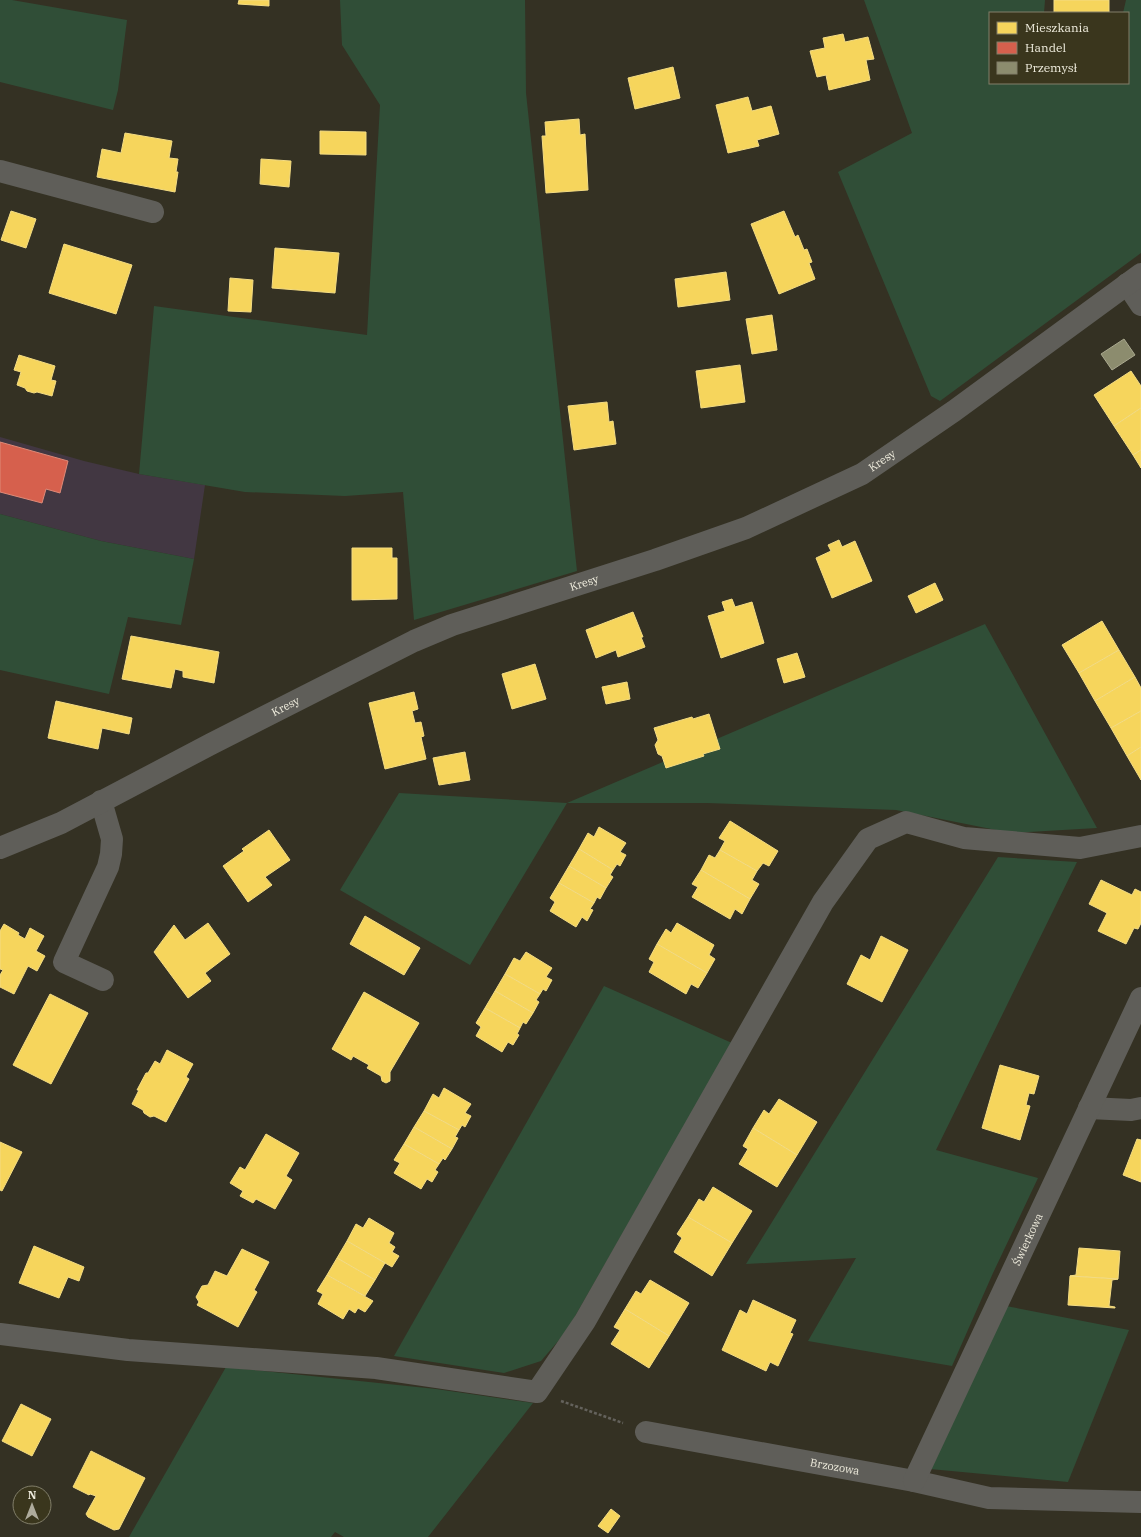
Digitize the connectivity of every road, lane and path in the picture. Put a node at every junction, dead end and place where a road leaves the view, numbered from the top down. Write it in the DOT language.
graph roads {
  1 [pos="0,171"];
  2 [pos="153,212"];
  3 [pos="1134,279"];
  4 [pos="1141,305"];
  5 [pos="101,801"];
  6 [pos="1141,836"];
  7 [pos="0,848"];
  8 [pos="103,980"];
  9 [pos="1141,998"];
  10 [pos="1089,1108"];
  11 [pos="1141,1108"];
  12 [pos="0,1334"];
  13 [pos="537,1392"];
  14 [pos="646,1432"];
  15 [pos="914,1481"];
  16 [pos="1141,1502"];
  1 -- 2 [label="street"];
  3 -- 4 [label="street"];
  3 -- 5 [label="street, Kresy"];
  5 -- 7 [label="street, Kresy"];
  5 -- 8 [label="street"];
  6 -- 13 [label="street"];
  9 -- 10 [label="street, Świerkowa"];
  10 -- 11 [label="street"];
  10 -- 15 [label="street, Świerkowa"];
  12 -- 13 [label="street"];
  13 -- 14 [label="path"];
  14 -- 15 [label="street, Brzozowa"];
  15 -- 16 [label="street, Brzozowa"];
}
